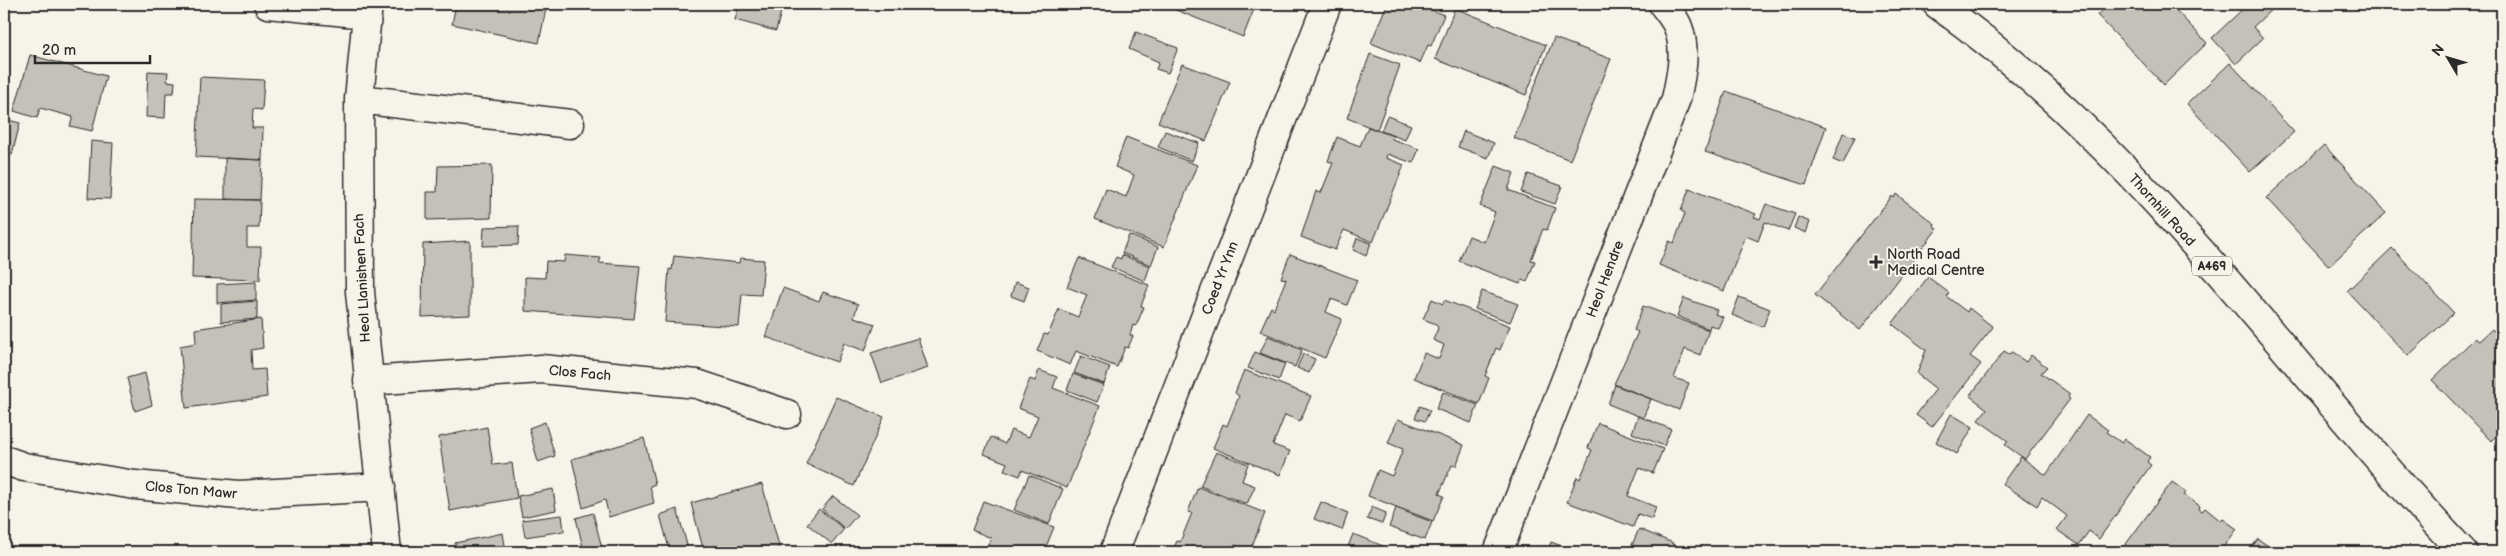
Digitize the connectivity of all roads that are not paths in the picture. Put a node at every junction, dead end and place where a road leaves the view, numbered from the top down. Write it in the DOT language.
graph roads {
  1 [pos="268,4"];
  2 [pos="1327,4"];
  3 [pos="1663,4"];
  4 [pos="1937,4"];
  5 [pos="367,9"];
  6 [pos="359,99"];
  7 [pos="570,124"];
  8 [pos="368,382"];
  9 [pos="787,414"];
  10 [pos="4,460"];
  11 [pos="381,487"];
  12 [pos="387,552"];
  13 [pos="1114,552"];
  14 [pos="1498,552"];
  15 [pos="2463,552"];
  1 -- 5 [label="street"];
  2 -- 13 [label="street, Coed Yr Ynn"];
  3 -- 14 [label="street, Heol Hendre"];
  4 -- 15 [label="street, Thornhill Road / A469"];
  5 -- 6 [label="street, Heol Llanishen Fach"];
  6 -- 7 [label="street"];
  6 -- 8 [label="street, Heol Llanishen Fach"];
  8 -- 9 [label="street, Clos Fach"];
  8 -- 11 [label="street, Heol Llanishen Fach"];
  10 -- 11 [label="street, Clos Ton Mawr"];
  11 -- 12 [label="street, Heol Llanishen Fach"];
}
